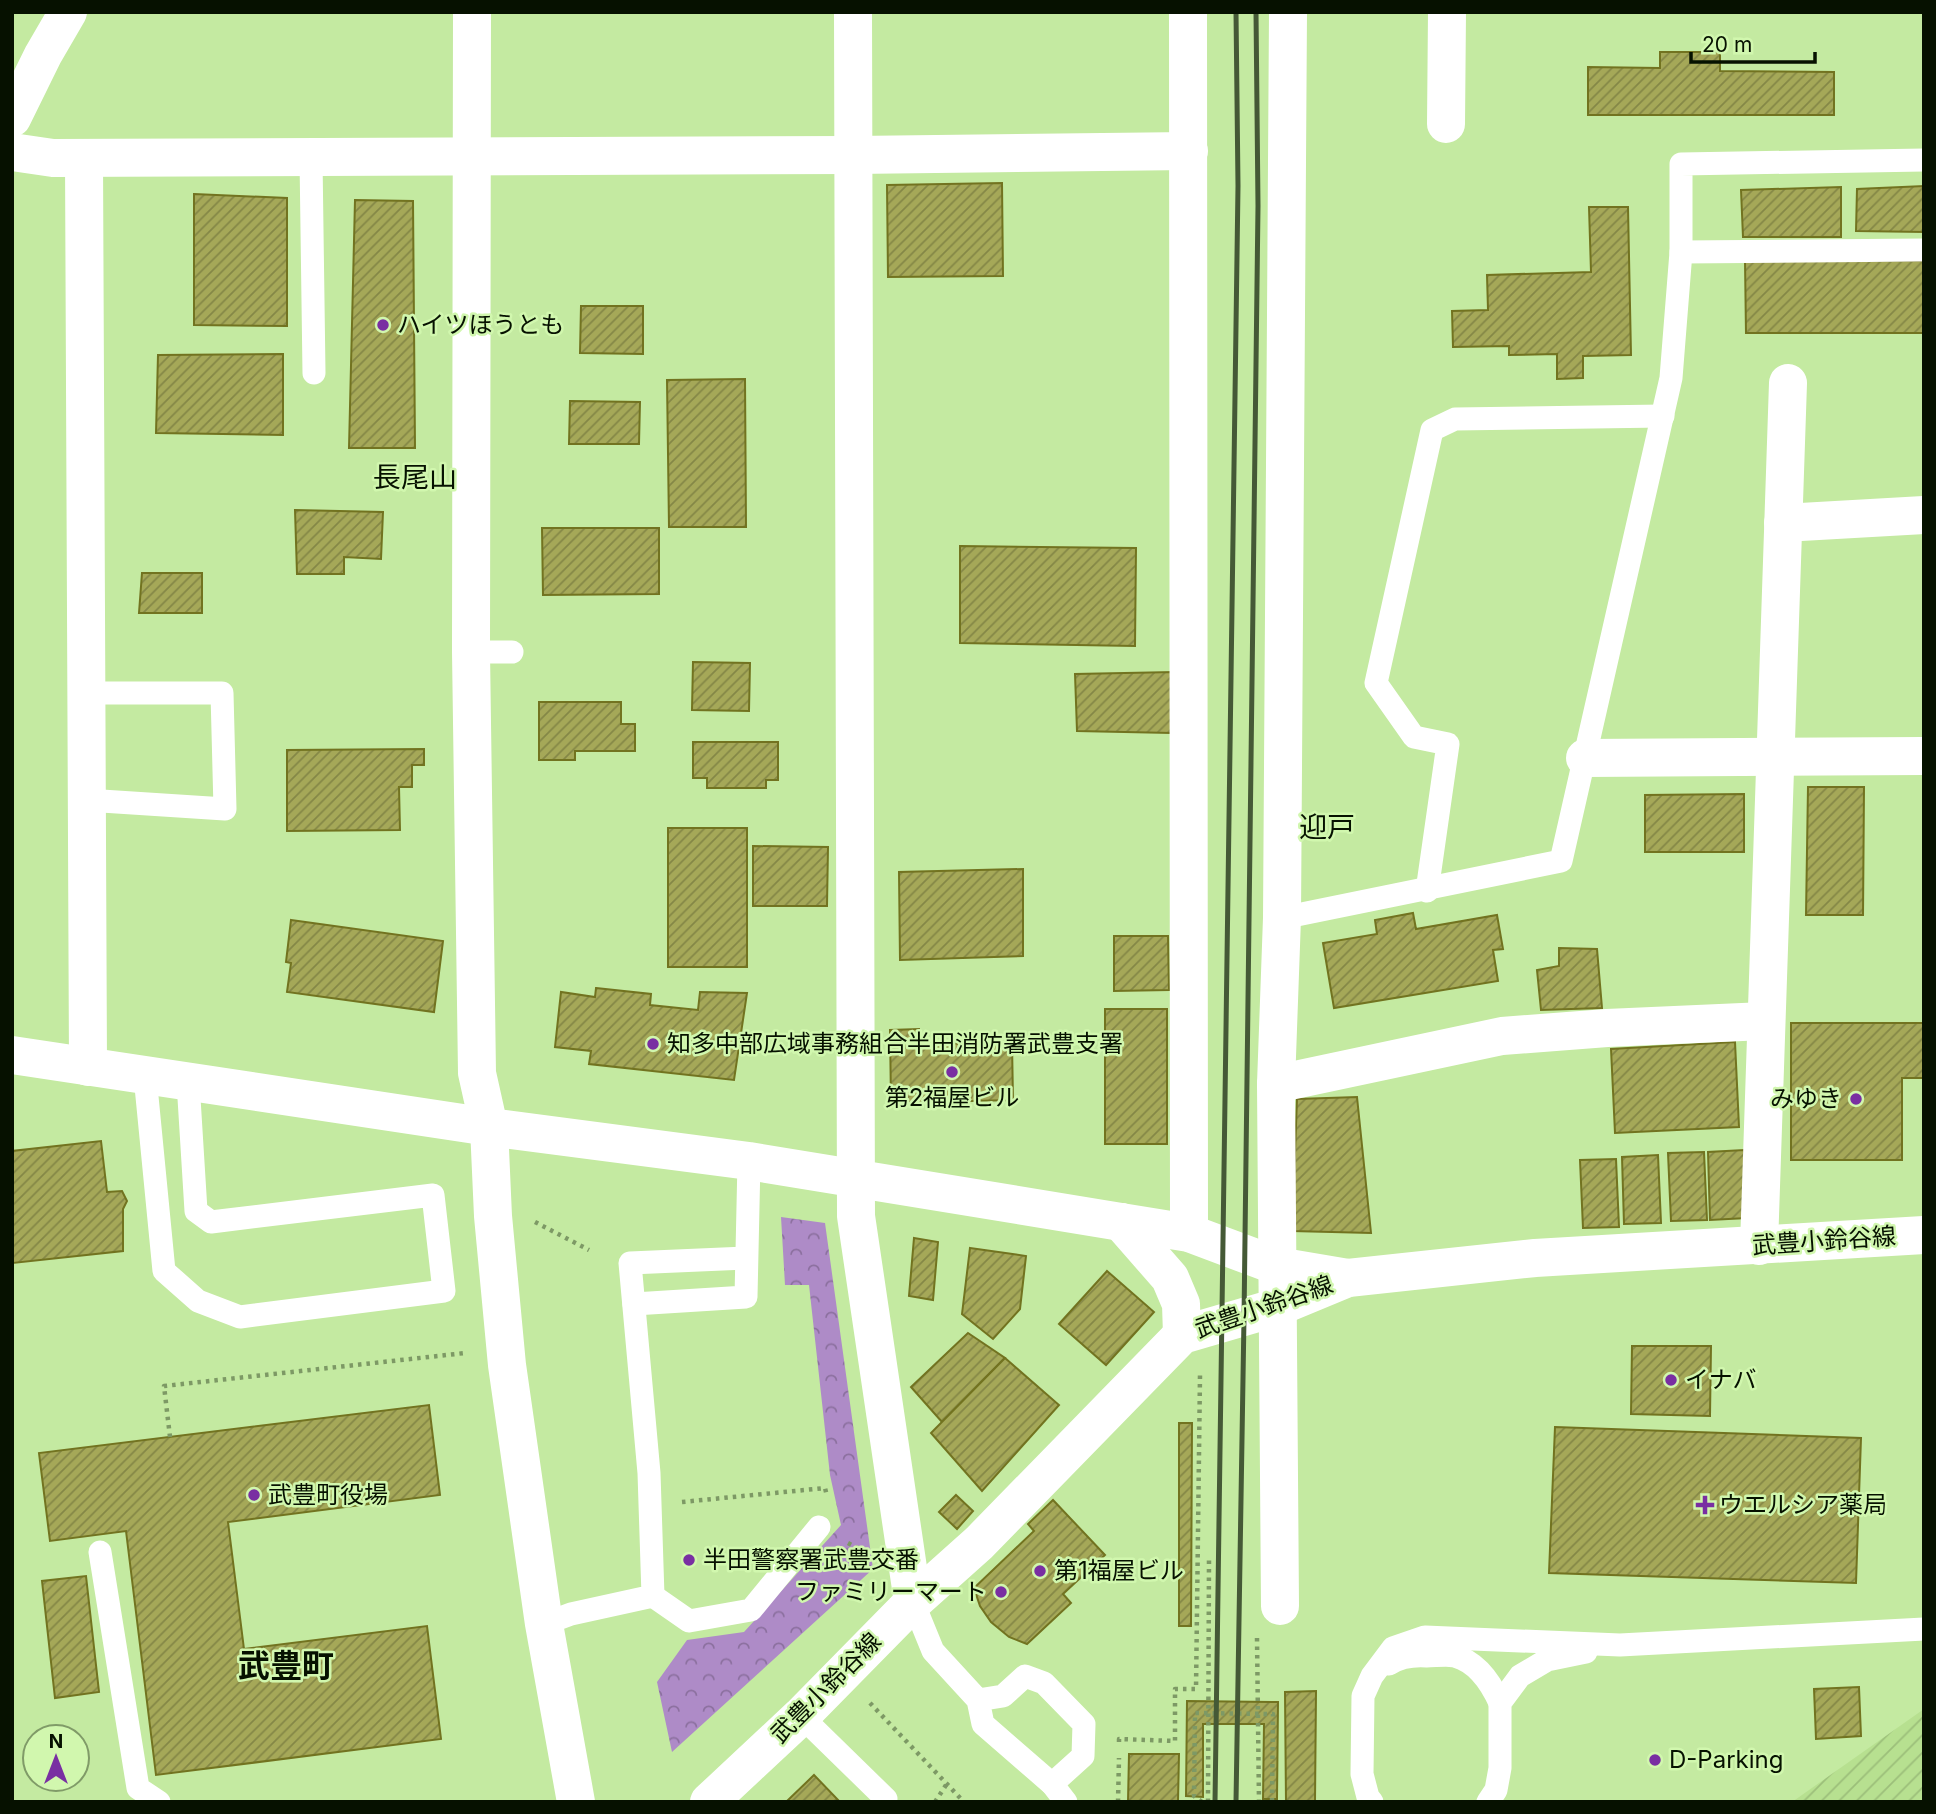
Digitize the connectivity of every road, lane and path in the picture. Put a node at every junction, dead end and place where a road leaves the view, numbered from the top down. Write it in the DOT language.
graph roads {
  1 [pos="68,12"];
  2 [pos="472,12"];
  3 [pos="853,12"];
  4 [pos="1188,12"];
  5 [pos="1288,12"];
  6 [pos="1447,12"];
  7 [pos="12,118"];
  8 [pos="1446,124"];
  9 [pos="1189,151"];
  10 [pos="12,152"];
  11 [pos="854,155"];
  12 [pos="471,156"];
  13 [pos="84,158"];
  14 [pos="311,158"];
  15 [pos="1924,160"];
  16 [pos="1924,250"];
  17 [pos="1681,252"];
  18 [pos="314,373"];
  19 [pos="1788,383"];
  20 [pos="1663,416"];
  21 [pos="1924,515"];
  22 [pos="1783,523"];
  23 [pos="471,652"];
  24 [pos="512,652"];
  25 [pos="85,693"];
  26 [pos="1924,756"];
  27 [pos="1777,757"];
  28 [pos="1585,758"];
  29 [pos="86,800"];
  30 [pos="1427,891"];
  31 [pos="1282,918"];
  32 [pos="1765,1021"];
  33 [pos="12,1055"];
  34 [pos="88,1066"];
  35 [pos="145,1076"];
  36 [pos="188,1082"];
  37 [pos="1276,1084"];
  38 [pos="489,1127"];
  39 [pos="749,1161"];
  40 [pos="856,1180"];
  41 [pos="533,1221"];
  42 [pos="1121,1222"];
  43 [pos="1189,1233"];
  44 [pos="1924,1235"];
  45 [pos="1759,1246"];
  46 [pos="589,1250"];
  47 [pos="747,1258"];
  48 [pos="1277,1266"];
  49 [pos="1348,1278"];
  50 [pos="634,1304"];
  51 [pos="1278,1307"];
  52 [pos="1191,1332"];
  53 [pos="466,1353"];
  54 [pos="170,1437"];
  55 [pos="650,1506"];
  56 [pos="819,1527"];
  57 [pos="100,1552"];
  58 [pos="1209,1557"];
  59 [pos="653,1596"];
  60 [pos="913,1602"];
  61 [pos="1280,1606"];
  62 [pos="544,1624"];
  63 [pos="1924,1629"];
  64 [pos="1256,1635"];
  65 [pos="1620,1645"];
  66 [pos="862,1653"];
  67 [pos="1372,1675"];
  68 [pos="978,1700"];
  69 [pos="1500,1703"];
  70 [pos="801,1716"];
  71 [pos="946,1785"];
  72 [pos="1059,1793"];
  73 [pos="886,1799"];
  74 [pos="159,1802"];
  75 [pos="576,1802"];
  76 [pos="709,1802"];
  77 [pos="935,1802"];
  78 [pos="964,1802"];
  79 [pos="1118,1802"];
  80 [pos="1202,1802"];
  81 [pos="1208,1802"];
  82 [pos="1259,1802"];
  83 [pos="1265,1802"];
  84 [pos="1372,1802"];
  85 [pos="1488,1802"];
  1 -- 7 [label="street"];
  2 -- 12 [label="street"];
  3 -- 11 [label="street"];
  4 -- 9 [label="street"];
  5 -- 31 [label="street"];
  6 -- 8 [label="street"];
  9 -- 11 [label="street"];
  9 -- 43 [label="street"];
  10 -- 13 [label="street"];
  11 -- 12 [label="street"];
  11 -- 40 [label="street"];
  12 -- 14 [label="street"];
  12 -- 23 [label="street"];
  13 -- 14 [label="street"];
  13 -- 25 [label="street"];
  14 -- 18 [label="lane"];
  15 -- 17 [label="lane"];
  16 -- 17 [label="lane"];
  17 -- 20 [label="lane"];
  19 -- 22 [label="street"];
  20 -- 28 [label="lane"];
  20 -- 30 [label="lane"];
  21 -- 22 [label="street"];
  22 -- 27 [label="street"];
  23 -- 24 [label="lane"];
  23 -- 38 [label="street"];
  25 -- 29 [label="street"];
  25 -- 29 [label="lane"];
  26 -- 27 [label="street"];
  27 -- 28 [label="street"];
  27 -- 32 [label="street"];
  28 -- 30 [label="lane"];
  29 -- 34 [label="street"];
  30 -- 31 [label="lane"];
  31 -- 37 [label="street"];
  32 -- 37 [label="street"];
  32 -- 45 [label="street"];
  33 -- 34 [label="street"];
  34 -- 35 [label="street"];
  35 -- 36 [label="street"];
  35 -- 36 [label="lane"];
  36 -- 38 [label="street"];
  37 -- 48 [label="street"];
  38 -- 39 [label="street"];
  38 -- 62 [label="street"];
  39 -- 40 [label="street"];
  39 -- 47 [label="lane"];
  40 -- 42 [label="street"];
  40 -- 60 [label="street"];
  41 -- 46 [label="path"];
  42 -- 43 [label="street"];
  42 -- 52 [label="street"];
  43 -- 48 [label="street"];
  44 -- 45 [label="street, 武豊小鈴谷線"];
  45 -- 49 [label="street, 武豊小鈴谷線"];
  47 -- 50 [label="lane"];
  47 -- 50 [label="lane"];
  48 -- 49 [label="street"];
  48 -- 51 [label="street"];
  49 -- 51 [label="street, 武豊小鈴谷線"];
  50 -- 55 [label="lane"];
  51 -- 52 [label="street, 武豊小鈴谷線"];
  51 -- 61 [label="street"];
  52 -- 60 [label="street, 武豊小鈴谷線"];
  52 -- 79 [label="path"];
  53 -- 54 [label="path"];
  55 -- 56 [label="path"];
  55 -- 59 [label="lane"];
  56 -- 59 [label="lane"];
  57 -- 74 [label="lane"];
  58 -- 81 [label="path"];
  59 -- 62 [label="lane"];
  60 -- 66 [label="street, 武豊小鈴谷線"];
  60 -- 68 [label="lane"];
  62 -- 75 [label="street"];
  63 -- 65 [label="lane"];
  64 -- 82 [label="path"];
  65 -- 67 [label="lane"];
  65 -- 69 [label="lane"];
  66 -- 70 [label="street, 武豊小鈴谷線"];
  66 -- 71 [label="path"];
  67 -- 69 [label="lane"];
  67 -- 84 [label="lane"];
  68 -- 72 [label="lane"];
  68 -- 72 [label="lane"];
  69 -- 85 [label="lane"];
  70 -- 73 [label="lane"];
  70 -- 76 [label="street, 武豊小鈴谷線"];
  71 -- 77 [label="path"];
  71 -- 78 [label="path"];
  80 -- 83 [label="path"];
}
